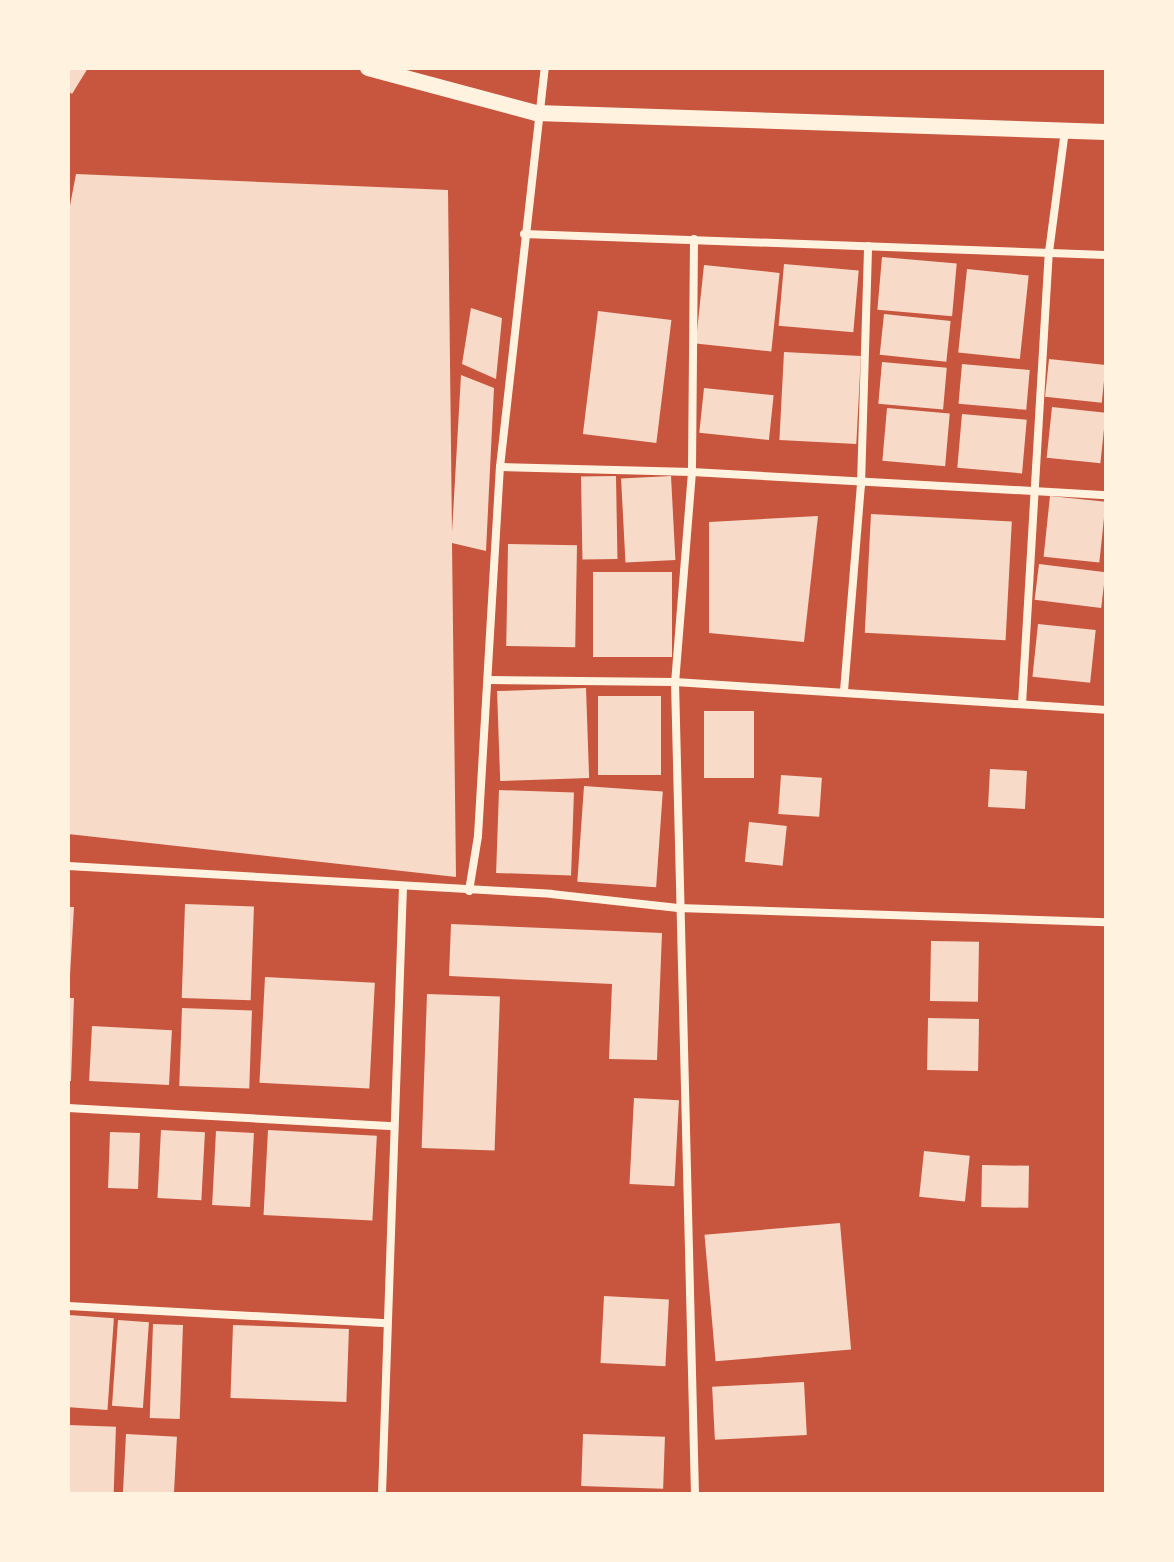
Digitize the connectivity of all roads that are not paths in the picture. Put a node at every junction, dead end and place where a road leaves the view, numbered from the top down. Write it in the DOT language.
graph roads {
  1 [pos="368,68"];
  2 [pos="545,68"];
  3 [pos="536,113"];
  4 [pos="1065,131"];
  5 [pos="1106,132"];
  6 [pos="524,234"];
  7 [pos="694,239"];
  8 [pos="868,246"];
  9 [pos="1049,252"];
  10 [pos="1106,255"];
  11 [pos="500,467"];
  12 [pos="692,472"];
  13 [pos="861,485"];
  14 [pos="1034,491"];
  15 [pos="1106,495"];
  16 [pos="489,680"];
  17 [pos="675,682"];
  18 [pos="844,691"];
  19 [pos="1022,704"];
  20 [pos="1106,710"];
  21 [pos="68,866"];
  22 [pos="403,888"];
  23 [pos="469,891"];
  24 [pos="678,908"];
  25 [pos="1106,922"];
  26 [pos="68,1108"];
  27 [pos="394,1126"];
  28 [pos="68,1306"];
  29 [pos="387,1323"];
  30 [pos="382,1494"];
  31 [pos="695,1494"];
  1 -- 3 [label="main road"];
  2 -- 3 [label="street"];
  3 -- 4 [label="main road"];
  3 -- 6 [label="street"];
  4 -- 5 [label="main road"];
  4 -- 9 [label="street"];
  6 -- 7 [label="street"];
  6 -- 11 [label="street"];
  7 -- 8 [label="street"];
  7 -- 12 [label="street"];
  8 -- 9 [label="street"];
  8 -- 13 [label="street"];
  9 -- 10 [label="street"];
  9 -- 14 [label="street"];
  11 -- 12 [label="street"];
  11 -- 16 [label="street"];
  12 -- 13 [label="street"];
  12 -- 17 [label="street"];
  13 -- 14 [label="street"];
  13 -- 18 [label="street"];
  14 -- 15 [label="street"];
  14 -- 19 [label="street"];
  16 -- 17 [label="street"];
  16 -- 23 [label="street"];
  17 -- 18 [label="street"];
  17 -- 24 [label="street"];
  18 -- 19 [label="street"];
  19 -- 20 [label="street"];
  21 -- 22 [label="street"];
  22 -- 23 [label="street"];
  22 -- 27 [label="street"];
  23 -- 24 [label="street"];
  24 -- 25 [label="street"];
  24 -- 31 [label="street"];
  26 -- 27 [label="street"];
  27 -- 29 [label="street"];
  28 -- 29 [label="street"];
  29 -- 30 [label="street"];
}
